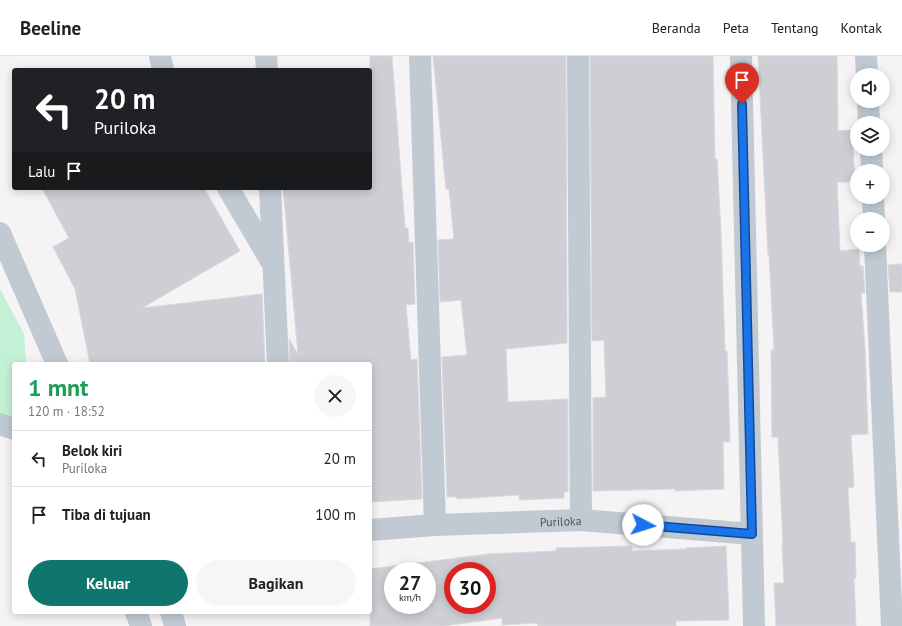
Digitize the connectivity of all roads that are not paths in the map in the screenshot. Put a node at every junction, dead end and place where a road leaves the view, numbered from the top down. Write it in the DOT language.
graph roads {
  1 [pos="160,56"];
  2 [pos="266,56"];
  3 [pos="420,56"];
  4 [pos="578,56"];
  5 [pos="741,56"];
  6 [pos="866,56"];
  7 [pos="163,68"];
  8 [pos="266,68"];
  9 [pos="867,68"];
  10 [pos="229,190"];
  11 [pos="270,190"];
  12 [pos="0,233"];
  13 [pos="875,252"];
  14 [pos="273,263"];
  15 [pos="56,362"];
  16 [pos="278,362"];
  17 [pos="0,424"];
  18 [pos="12,428"];
  19 [pos="581,520"];
  20 [pos="435,525"];
  21 [pos="372,530"];
  22 [pos="752,534"];
  23 [pos="137,614"];
  24 [pos="172,614"];
  25 [pos="141,626"];
  26 [pos="175,626"];
  27 [pos="754,626"];
  28 [pos="892,626"];
  1 -- 7 [label="street"];
  2 -- 8 [label="street"];
  3 -- 20 [label="street"];
  4 -- 19 [label="street"];
  5 -- 22 [label="street"];
  6 -- 9 [label="street"];
  10 -- 14 [label="street"];
  11 -- 14 [label="street"];
  12 -- 15 [label="street"];
  13 -- 28 [label="street"];
  14 -- 16 [label="street"];
  17 -- 18 [label="street"];
  19 -- 20 [label="street, Puriloka"];
  19 -- 22 [label="street, Puriloka"];
  20 -- 21 [label="street, Puriloka"];
  22 -- 27 [label="street"];
  23 -- 25 [label="street"];
  24 -- 26 [label="street"];
}
